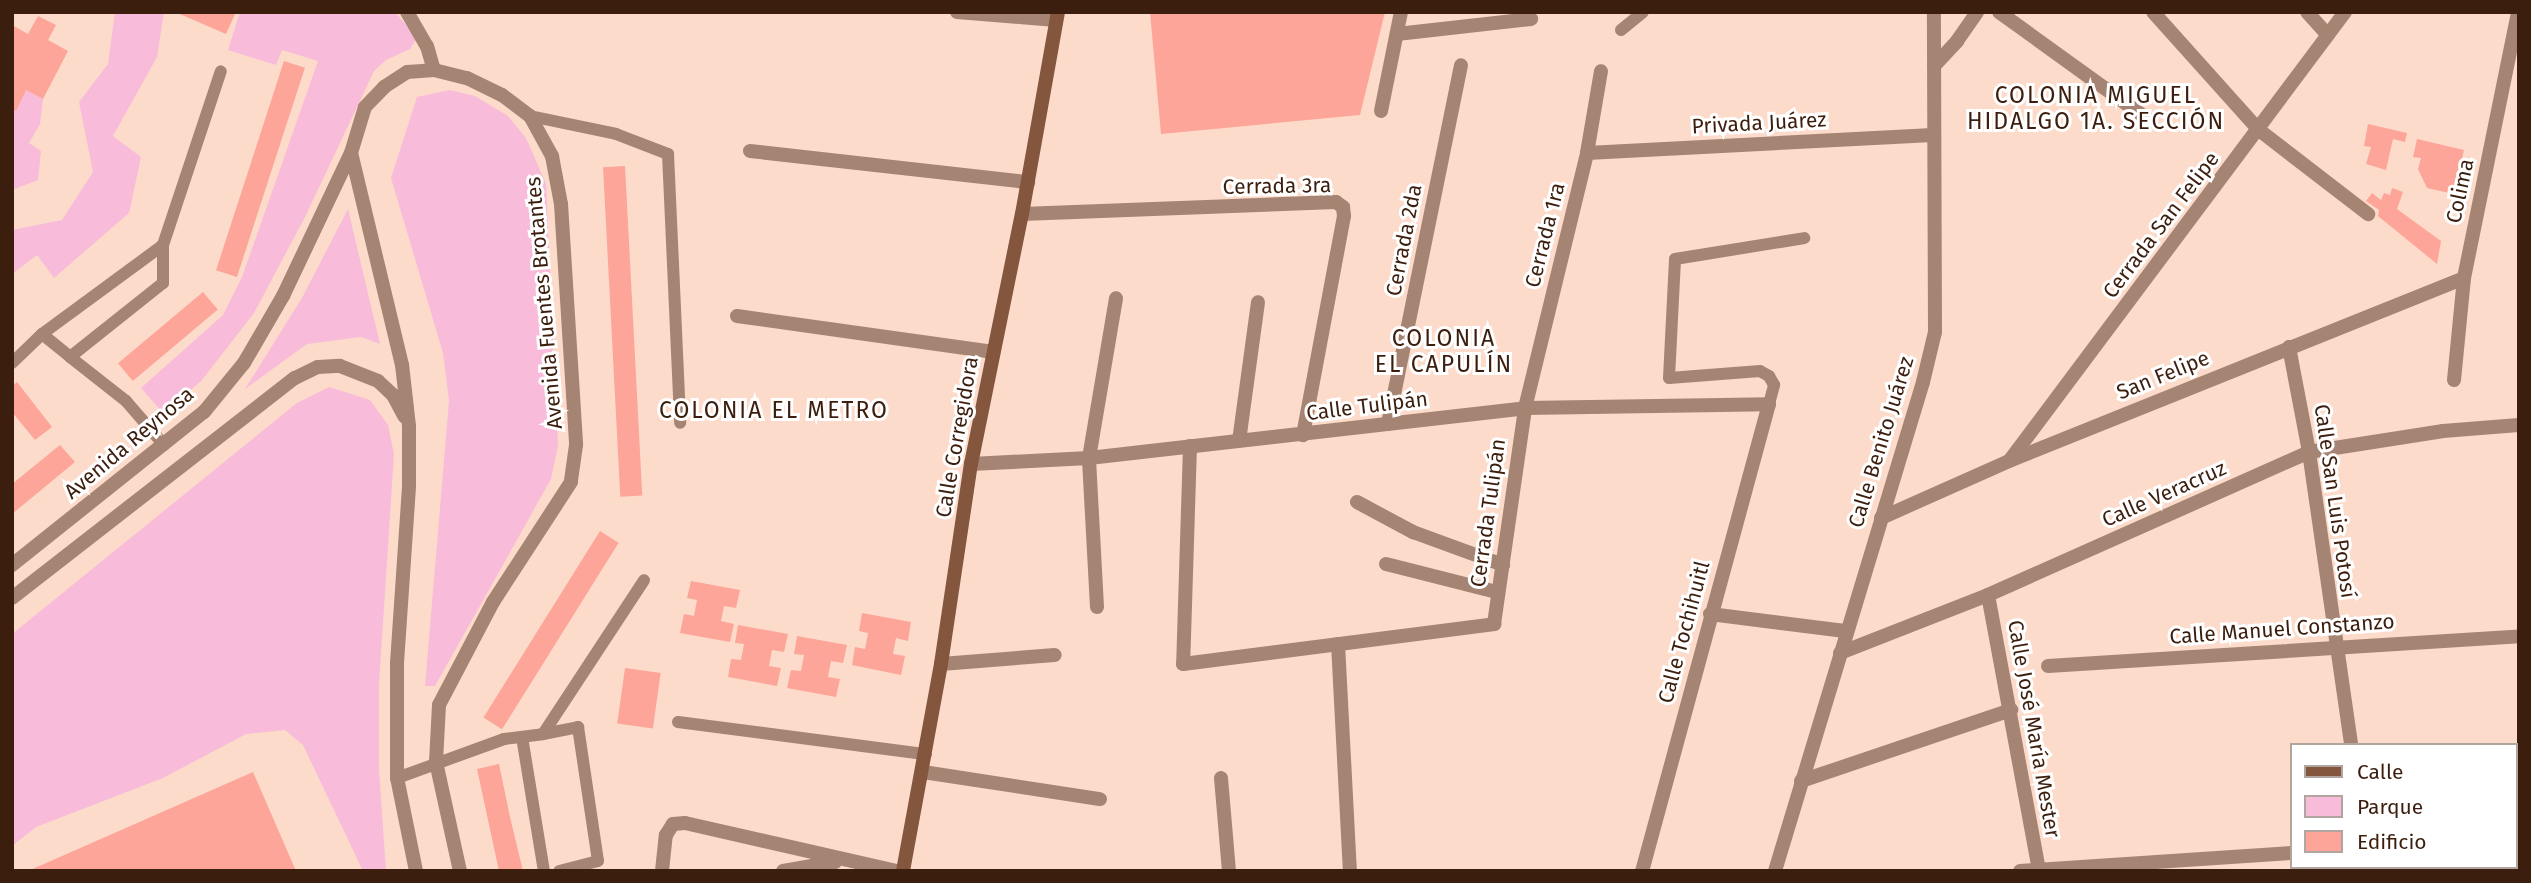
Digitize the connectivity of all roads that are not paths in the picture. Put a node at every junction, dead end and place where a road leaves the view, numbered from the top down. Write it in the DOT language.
graph roads {
  1 [pos="407,12"];
  2 [pos="957,12"];
  3 [pos="1401,12"];
  4 [pos="1643,12"];
  5 [pos="1934,12"];
  6 [pos="1976,12"];
  7 [pos="1999,12"];
  8 [pos="2153,12"];
  9 [pos="2307,12"];
  10 [pos="2345,12"];
  11 [pos="2518,12"];
  12 [pos="1057,16"];
  13 [pos="1531,19"];
  14 [pos="1621,30"];
  15 [pos="1397,34"];
  16 [pos="2328,35"];
  17 [pos="1461,65"];
  18 [pos="1934,66"];
  19 [pos="434,70"];
  20 [pos="221,71"];
  21 [pos="1601,71"];
  22 [pos="1381,111"];
  23 [pos="530,116"];
  24 [pos="2150,121"];
  25 [pos="2259,130"];
  26 [pos="1933,135"];
  27 [pos="750,151"];
  28 [pos="351,153"];
  29 [pos="1587,153"];
  30 [pos="1028,182"];
  31 [pos="1022,214"];
  32 [pos="2368,214"];
  33 [pos="1804,238"];
  34 [pos="163,245"];
  35 [pos="2464,278"];
  36 [pos="1116,298"];
  37 [pos="1258,302"];
  38 [pos="737,316"];
  39 [pos="42,334"];
  40 [pos="2290,347"];
  41 [pos="993,352"];
  42 [pos="70,357"];
  43 [pos="12,363"];
  44 [pos="2454,380"];
  45 [pos="1769,404"];
  46 [pos="1525,408"];
  47 [pos="680,423"];
  48 [pos="1388,424"];
  49 [pos="2519,425"];
  50 [pos="410,426"];
  51 [pos="1303,435"];
  52 [pos="1239,442"];
  53 [pos="164,445"];
  54 [pos="1191,446"];
  55 [pos="2309,452"];
  56 [pos="1089,458"];
  57 [pos="2009,461"];
  58 [pos="971,464"];
  59 [pos="1357,502"];
  60 [pos="1881,518"];
  61 [pos="1386,564"];
  62 [pos="12,565"];
  63 [pos="1503,565"];
  64 [pos="644,580"];
  65 [pos="1497,592"];
  66 [pos="1988,595"];
  67 [pos="12,598"];
  68 [pos="1097,607"];
  69 [pos="1710,614"];
  70 [pos="1845,631"];
  71 [pos="2519,636"];
  72 [pos="1338,644"];
  73 [pos="2335,646"];
  74 [pos="1840,653"];
  75 [pos="1055,655"];
  76 [pos="941,664"];
  77 [pos="2049,666"];
  78 [pos="2011,710"];
  79 [pos="678,722"];
  80 [pos="543,734"];
  81 [pos="522,737"];
  82 [pos="2351,743"];
  83 [pos="926,754"];
  84 [pos="436,762"];
  85 [pos="923,772"];
  86 [pos="397,778"];
  87 [pos="1221,778"];
  88 [pos="1801,781"];
  89 [pos="1100,799"];
  90 [pos="2290,853"];
  91 [pos="843,860"];
  92 [pos="2038,870"];
  93 [pos="416,871"];
  94 [pos="460,871"];
  95 [pos="544,871"];
  96 [pos="559,871"];
  97 [pos="662,871"];
  98 [pos="783,871"];
  99 [pos="896,871"];
  100 [pos="903,871"];
  101 [pos="1228,871"];
  102 [pos="1350,871"];
  103 [pos="1642,871"];
  104 [pos="1775,871"];
  105 [pos="2020,871"];
  1 -- 19 [label="street"];
  2 -- 12 [label="street"];
  3 -- 15 [label="street"];
  4 -- 14 [label="lane"];
  5 -- 18 [label="street, Calle Benito Juárez"];
  6 -- 18 [label="street"];
  7 -- 24 [label="street"];
  8 -- 25 [label="street"];
  9 -- 16 [label="street"];
  10 -- 16 [label="street, Cerrada San Felipe"];
  11 -- 35 [label="street, Colima"];
  12 -- 30 [label="street, Calle Corregidora"];
  13 -- 15 [label="street"];
  15 -- 22 [label="street"];
  16 -- 25 [label="street, Cerrada San Felipe"];
  17 -- 48 [label="street, Cerrada 2da"];
  18 -- 26 [label="street, Calle Benito Juárez"];
  19 -- 23 [label="street, Avenida Fuentes Brotantes"];
  19 -- 28 [label="street, Avenida Fuentes Brotantes"];
  20 -- 34 [label="lane"];
  21 -- 29 [label="street, Cerrada 1ra"];
  23 -- 47 [label="lane"];
  23 -- 84 [label="street, Avenida Fuentes Brotantes"];
  25 -- 32 [label="street"];
  25 -- 57 [label="street, Cerrada San Felipe"];
  26 -- 29 [label="street, Privada Juárez"];
  26 -- 60 [label="street, Calle Benito Juárez"];
  27 -- 30 [label="street"];
  28 -- 50 [label="street"];
  28 -- 53 [label="street, Avenida Reynosa"];
  29 -- 46 [label="street, Cerrada 1ra"];
  30 -- 31 [label="street, Calle Corregidora"];
  31 -- 41 [label="street, Calle Corregidora"];
  31 -- 51 [label="street, Cerrada 3ra"];
  33 -- 45 [label="lane"];
  34 -- 39 [label="lane"];
  34 -- 42 [label="lane"];
  35 -- 40 [label="street, San Felipe"];
  35 -- 44 [label="street, Colima"];
  36 -- 56 [label="street"];
  37 -- 52 [label="street"];
  38 -- 41 [label="street"];
  39 -- 42 [label="lane"];
  39 -- 43 [label="lane"];
  40 -- 55 [label="street, Calle San Luis Potosí"];
  40 -- 57 [label="street, San Felipe"];
  41 -- 58 [label="street, Calle Corregidora"];
  42 -- 53 [label="lane"];
  45 -- 46 [label="street, Calle Tulipán"];
  45 -- 69 [label="street, Calle Tochihuitl"];
  46 -- 48 [label="street, Calle Tulipán"];
  46 -- 63 [label="street, Cerrada Tulipán"];
  48 -- 51 [label="street, Calle Tulipán"];
  49 -- 55 [label="street, Calle Veracruz"];
  50 -- 67 [label="street"];
  50 -- 86 [label="street"];
  51 -- 52 [label="street, Calle Tulipán"];
  52 -- 54 [label="street, Calle Tulipán"];
  53 -- 62 [label="street, Avenida Reynosa"];
  54 -- 56 [label="street, Calle Tulipán"];
  54 -- 72 [label="street"];
  55 -- 66 [label="street, Calle Veracruz"];
  55 -- 73 [label="street, Calle San Luis Potosí"];
  56 -- 58 [label="street, Calle Tulipán"];
  56 -- 68 [label="street"];
  57 -- 60 [label="street, San Felipe"];
  58 -- 76 [label="street, Calle Corregidora"];
  59 -- 63 [label="street"];
  60 -- 70 [label="street, Calle Benito Juárez"];
  61 -- 65 [label="street"];
  63 -- 65 [label="street, Cerrada Tulipán"];
  64 -- 80 [label="lane"];
  65 -- 72 [label="street, Cerrada Tulipán"];
  66 -- 74 [label="street, Calle Veracruz"];
  66 -- 78 [label="street, Calle José María Mester"];
  69 -- 70 [label="street"];
  69 -- 103 [label="street, Calle Tochihuitl"];
  70 -- 74 [label="street, Calle Benito Juárez"];
  71 -- 73 [label="street, Calle Manuel Constanzo"];
  72 -- 102 [label="street"];
  73 -- 77 [label="street, Calle Manuel Constanzo"];
  73 -- 82 [label="street, Calle San Luis Potosí"];
  74 -- 88 [label="street, Calle Benito Juárez"];
  75 -- 76 [label="street"];
  76 -- 83 [label="street, Calle Corregidora"];
  78 -- 88 [label="street"];
  78 -- 92 [label="street, Calle José María Mester"];
  79 -- 83 [label="lane"];
  80 -- 81 [label="lane"];
  80 -- 96 [label="lane"];
  81 -- 84 [label="lane"];
  81 -- 95 [label="lane"];
  83 -- 85 [label="street, Calle Corregidora"];
  84 -- 86 [label="lane"];
  84 -- 94 [label="street, Avenida Fuentes Brotantes"];
  85 -- 89 [label="street"];
  85 -- 100 [label="street, Calle Corregidora"];
  86 -- 93 [label="street"];
  87 -- 101 [label="street"];
  88 -- 104 [label="street, Calle Benito Juárez"];
  90 -- 92 [label="street"];
  91 -- 97 [label="street"];
  91 -- 98 [label="street"];
  91 -- 99 [label="street"];
  92 -- 105 [label="street"];
}
